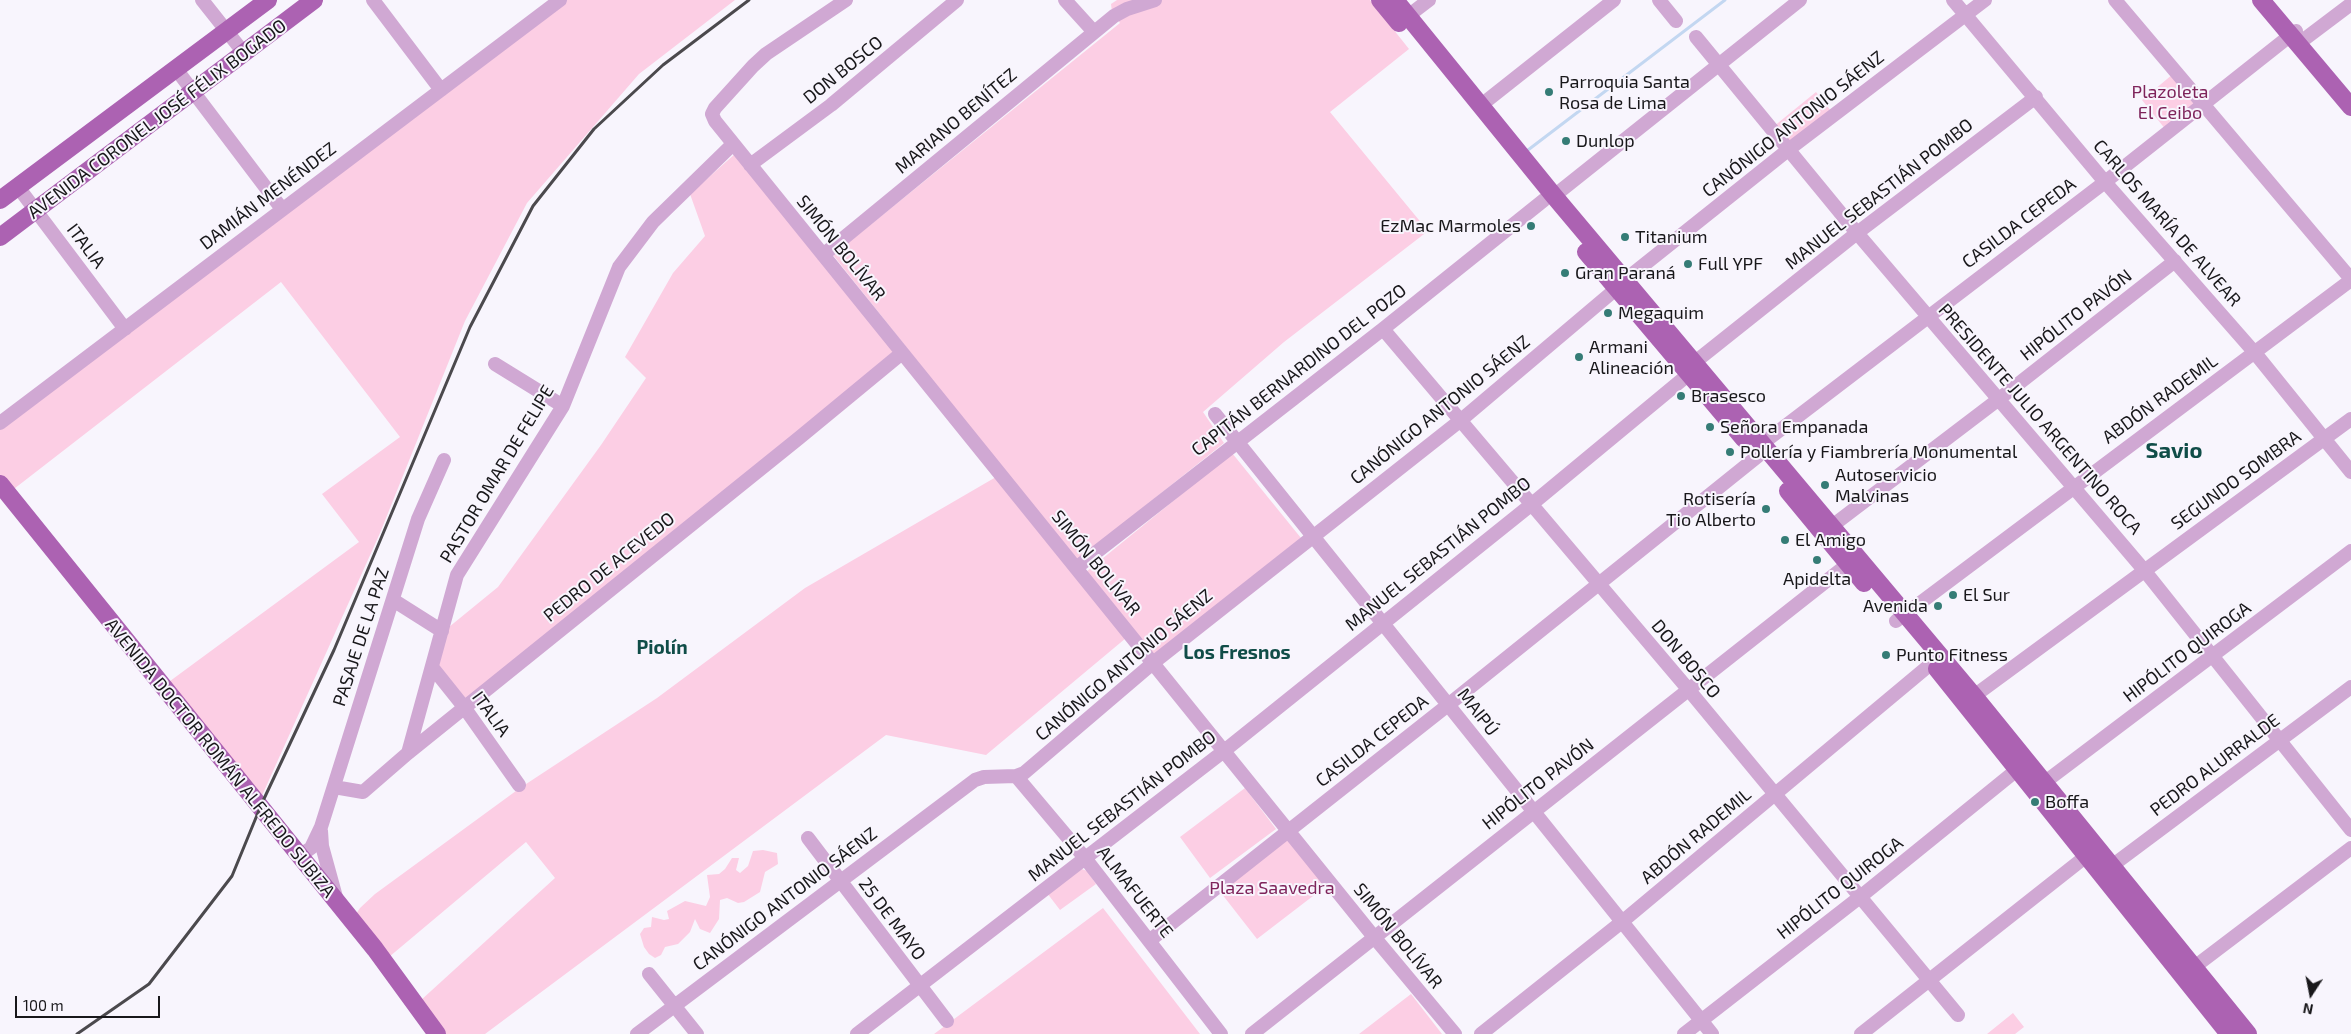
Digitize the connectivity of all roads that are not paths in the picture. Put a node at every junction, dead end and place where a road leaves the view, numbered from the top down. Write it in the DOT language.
graph roads {
  1 [pos="202,0"];
  2 [pos="268,0"];
  3 [pos="314,0"];
  4 [pos="373,0"];
  5 [pos="560,0"];
  6 [pos="846,0"];
  7 [pos="957,0"];
  8 [pos="1065,0"];
  9 [pos="1155,0"];
  10 [pos="1380,0"];
  11 [pos="1395,0"];
  12 [pos="1429,0"];
  13 [pos="1614,0"];
  14 [pos="1659,0"];
  15 [pos="1800,0"];
  16 [pos="1953,0"];
  17 [pos="1985,0"];
  18 [pos="2115,0"];
  19 [pos="2261,0"];
  20 [pos="2272,0"];
  21 [pos="2351,4"];
  22 [pos="1966,15"];
  23 [pos="1408,16"];
  24 [pos="1676,21"];
  25 [pos="226,32"];
  26 [pos="1094,32"];
  27 [pos="1696,37"];
  28 [pos="2297,37"];
  29 [pos="244,52"];
  30 [pos="1717,64"];
  31 [pos="176,69"];
  32 [pos="441,90"];
  33 [pos="193,92"];
  34 [pos="2351,96"];
  35 [pos="2036,97"];
  36 [pos="1480,106"];
  37 [pos="2204,106"];
  38 [pos="2351,107"];
  39 [pos="733,144"];
  40 [pos="1788,150"];
  41 [pos="750,165"];
  42 [pos="2106,182"];
  43 [pos="18,187"];
  44 [pos="1549,198"];
  45 [pos="0,200"];
  46 [pos="36,210"];
  47 [pos="282,210"];
  48 [pos="1857,233"];
  49 [pos="0,237"];
  50 [pos="823,255"];
  51 [pos="2175,262"];
  52 [pos="2351,280"];
  53 [pos="1621,284"];
  54 [pos="1927,316"];
  55 [pos="124,329"];
  56 [pos="1383,329"];
  57 [pos="902,353"];
  58 [pos="2254,353"];
  59 [pos="495,364"];
  60 [pos="1692,368"];
  61 [pos="1999,399"];
  62 [pos="563,406"];
  63 [pos="1215,414"];
  64 [pos="2351,419"];
  65 [pos="1461,420"];
  66 [pos="0,423"];
  67 [pos="2324,439"];
  68 [pos="1238,443"];
  69 [pos="1760,449"];
  70 [pos="444,460"];
  71 [pos="2351,472"];
  72 [pos="0,484"];
  73 [pos="2074,486"];
  74 [pos="1532,504"];
  75 [pos="1832,526"];
  76 [pos="1312,536"];
  77 [pos="2351,551"];
  78 [pos="1848,564"];
  79 [pos="1076,568"];
  80 [pos="2144,570"];
  81 [pos="1599,584"];
  82 [pos="393,600"];
  83 [pos="1901,617"];
  84 [pos="1383,622"];
  85 [pos="442,631"];
  86 [pos="2214,655"];
  87 [pos="1153,663"];
  88 [pos="1932,663"];
  89 [pos="432,667"];
  90 [pos="2351,687"];
  91 [pos="1688,689"];
  92 [pos="1974,696"];
  93 [pos="1448,705"];
  94 [pos="464,707"];
  95 [pos="2280,741"];
  96 [pos="1224,751"];
  97 [pos="408,753"];
  98 [pos="2018,769"];
  99 [pos="1016,776"];
  100 [pos="2045,782"];
  101 [pos="519,785"];
  102 [pos="334,787"];
  103 [pos="1775,795"];
  104 [pos="1534,812"];
  105 [pos="321,827"];
  106 [pos="2351,830"];
  107 [pos="1289,831"];
  108 [pos="808,838"];
  109 [pos="2351,848"];
  110 [pos="2092,851"];
  111 [pos="299,856"];
  112 [pos="1085,858"];
  113 [pos="2106,870"];
  114 [pos="840,880"];
  115 [pos="1860,897"];
  116 [pos="338,905"];
  117 [pos="1623,921"];
  118 [pos="1374,937"];
  119 [pos="1148,941"];
  120 [pos="2193,968"];
  121 [pos="649,974"];
  122 [pos="1929,980"];
  123 [pos="921,987"];
  124 [pos="675,1006"];
  125 [pos="1958,1015"];
  126 [pos="1701,1020"];
  127 [pos="947,1021"];
  128 [pos="437,1034"];
  129 [pos="637,1034"];
  130 [pos="697,1034"];
  131 [pos="858,1034"];
  132 [pos="1221,1034"];
  133 [pos="1252,1034"];
  134 [pos="1455,1034"];
  135 [pos="1481,1034"];
  136 [pos="1684,1034"];
  137 [pos="1712,1034"];
  138 [pos="1861,1034"];
  139 [pos="2229,1034"];
  140 [pos="2248,1034"];
  1 -- 25 [label="street"];
  2 -- 25 [label="main road, AVENIDA CORONEL JOSÉ FÉLIX BOGADO"];
  3 -- 29 [label="main road, AVENIDA CORONEL JOSÉ FÉLIX BOGADO"];
  4 -- 32 [label="street"];
  5 -- 32 [label="street, DAMIÁN MENÉNDEZ"];
  6 -- 39 [label="street, SIMÓN BOLÍVAR"];
  7 -- 41 [label="street, DON BOSCO"];
  8 -- 26 [label="street"];
  9 -- 26 [label="street, MARIANO BENÍTEZ"];
  10 -- 44 [label="main road"];
  11 -- 23 [label="main road"];
  12 -- 23 [label="street"];
  13 -- 36 [label="street"];
  14 -- 24 [label="street"];
  15 -- 30 [label="street, CAPITÁN BERNARDINO DEL POZO"];
  16 -- 22 [label="street, CARLOS MARÍA DE ALVEAR"];
  17 -- 22 [label="street, CANÓNIGO ANTONIO SÁENZ"];
  18 -- 37 [label="street"];
  19 -- 28 [label="main road"];
  20 -- 28 [label="main road"];
  21 -- 28 [label="street, CASILDA CEPEDA"];
  22 -- 35 [label="street, CARLOS MARÍA DE ALVEAR"];
  22 -- 40 [label="street, CANÓNIGO ANTONIO SÁENZ"];
  23 -- 36 [label="main road"];
  25 -- 29 [label="street"];
  25 -- 31 [label="main road, AVENIDA CORONEL JOSÉ FÉLIX BOGADO"];
  26 -- 50 [label="street, MARIANO BENÍTEZ"];
  27 -- 30 [label="street, PRESIDENTE JULIO ARGENTINO ROCA"];
  28 -- 34 [label="main road"];
  28 -- 37 [label="street, CASILDA CEPEDA"];
  28 -- 38 [label="main road"];
  29 -- 33 [label="main road, AVENIDA CORONEL JOSÉ FÉLIX BOGADO"];
  30 -- 40 [label="street, PRESIDENTE JULIO ARGENTINO ROCA"];
  30 -- 44 [label="street, CAPITÁN BERNARDINO DEL POZO"];
  31 -- 33 [label="street"];
  31 -- 43 [label="main road, AVENIDA CORONEL JOSÉ FÉLIX BOGADO"];
  32 -- 47 [label="street, DAMIÁN MENÉNDEZ"];
  33 -- 46 [label="main road, AVENIDA CORONEL JOSÉ FÉLIX BOGADO"];
  33 -- 47 [label="street"];
  35 -- 42 [label="street, CARLOS MARÍA DE ALVEAR"];
  35 -- 48 [label="street, MANUEL SEBASTIÁN POMBO"];
  36 -- 44 [label="main road"];
  37 -- 42 [label="street, CASILDA CEPEDA"];
  37 -- 52 [label="street"];
  39 -- 41 [label="street, SIMÓN BOLÍVAR"];
  39 -- 62 [label="street, PASTOR OMAR DE FELIPE"];
  40 -- 48 [label="street, PRESIDENTE JULIO ARGENTINO ROCA"];
  40 -- 53 [label="street, CANÓNIGO ANTONIO SÁENZ"];
  41 -- 50 [label="street, SIMÓN BOLÍVAR"];
  42 -- 51 [label="street, CARLOS MARÍA DE ALVEAR"];
  42 -- 54 [label="street, CASILDA CEPEDA"];
  43 -- 45 [label="main road, AVENIDA CORONEL JOSÉ FÉLIX BOGADO"];
  43 -- 46 [label="street, ITALIA"];
  44 -- 53 [label="main road"];
  44 -- 56 [label="street, CAPITÁN BERNARDINO DEL POZO"];
  46 -- 49 [label="main road, AVENIDA CORONEL JOSÉ FÉLIX BOGADO"];
  46 -- 55 [label="street, ITALIA"];
  47 -- 55 [label="street, DAMIÁN MENÉNDEZ"];
  48 -- 54 [label="street, PRESIDENTE JULIO ARGENTINO ROCA"];
  48 -- 60 [label="street, MANUEL SEBASTIÁN POMBO"];
  50 -- 57 [label="street, SIMÓN BOLÍVAR"];
  51 -- 58 [label="street, CARLOS MARÍA DE ALVEAR"];
  51 -- 61 [label="street, HIPÓLITO PAVÓN"];
  52 -- 58 [label="street, ABDÓN RADEMIL"];
  53 -- 60 [label="main road"];
  53 -- 65 [label="street, CANÓNIGO ANTONIO SÁENZ"];
  54 -- 61 [label="street, PRESIDENTE JULIO ARGENTINO ROCA"];
  54 -- 69 [label="street, CASILDA CEPEDA"];
  55 -- 66 [label="street, DAMIÁN MENÉNDEZ"];
  56 -- 65 [label="street, DON BOSCO"];
  56 -- 68 [label="street, CAPITÁN BERNARDINO DEL POZO"];
  57 -- 79 [label="street, SIMÓN BOLÍVAR"];
  57 -- 94 [label="street, PEDRO DE ACEVEDO"];
  58 -- 67 [label="street, CARLOS MARÍA DE ALVEAR"];
  58 -- 73 [label="street, ABDÓN RADEMIL"];
  59 -- 62 [label="street"];
  60 -- 69 [label="main road"];
  60 -- 74 [label="street, MANUEL SEBASTIÁN POMBO"];
  61 -- 73 [label="street, PRESIDENTE JULIO ARGENTINO ROCA"];
  61 -- 75 [label="street, HIPÓLITO PAVÓN"];
  62 -- 85 [label="street, PASTOR OMAR DE FELIPE"];
  63 -- 68 [label="street, MAIPÚ"];
  64 -- 67 [label="street, SEGUNDO SOMBRA"];
  65 -- 74 [label="street, DON BOSCO"];
  65 -- 76 [label="street, CANÓNIGO ANTONIO SÁENZ"];
  67 -- 71 [label="street, CARLOS MARÍA DE ALVEAR"];
  67 -- 80 [label="street, SEGUNDO SOMBRA"];
  68 -- 76 [label="street, MAIPÚ"];
  68 -- 79 [label="street, CAPITÁN BERNARDINO DEL POZO"];
  69 -- 75 [label="main road"];
  69 -- 78 [label="main road"];
  69 -- 81 [label="street, CASILDA CEPEDA"];
  70 -- 82 [label="street, PASAJE DE LA PAZ"];
  72 -- 111 [label="main road, AVENIDA DOCTOR ROMÁN ALFREDO SUBIZA"];
  73 -- 80 [label="street, PRESIDENTE JULIO ARGENTINO ROCA"];
  73 -- 83 [label="street, ABDÓN RADEMIL"];
  74 -- 81 [label="street, DON BOSCO"];
  74 -- 84 [label="street, MANUEL SEBASTIÁN POMBO"];
  75 -- 83 [label="main road"];
  76 -- 84 [label="street, MAIPÚ"];
  76 -- 87 [label="street, CANÓNIGO ANTONIO SÁENZ"];
  77 -- 86 [label="street, HIPÓLITO QUIROGA"];
  78 -- 83 [label="main road"];
  78 -- 91 [label="street, HIPÓLITO PAVÓN"];
  79 -- 87 [label="street, SIMÓN BOLÍVAR"];
  80 -- 86 [label="street, PRESIDENTE JULIO ARGENTINO ROCA"];
  80 -- 92 [label="street, SEGUNDO SOMBRA"];
  81 -- 91 [label="street, DON BOSCO"];
  81 -- 93 [label="street, CASILDA CEPEDA"];
  82 -- 85 [label="street"];
  82 -- 102 [label="street, PASAJE DE LA PAZ"];
  83 -- 88 [label="main road"];
  83 -- 92 [label="main road"];
  84 -- 93 [label="street, MAIPÚ"];
  84 -- 96 [label="street, MANUEL SEBASTIÁN POMBO"];
  85 -- 89 [label="street, PASTOR OMAR DE FELIPE"];
  86 -- 95 [label="street, PRESIDENTE JULIO ARGENTINO ROCA"];
  86 -- 100 [label="street, HIPÓLITO QUIROGA"];
  87 -- 96 [label="street, SIMÓN BOLÍVAR"];
  87 -- 99 [label="street, CANÓNIGO ANTONIO SÁENZ"];
  88 -- 98 [label="main road"];
  88 -- 103 [label="street, ABDÓN RADEMIL"];
  89 -- 94 [label="street, ITALIA"];
  89 -- 97 [label="street, PASTOR OMAR DE FELIPE"];
  90 -- 95 [label="street, PEDRO ALURRALDE"];
  91 -- 103 [label="street, DON BOSCO"];
  91 -- 104 [label="street, HIPÓLITO PAVÓN"];
  92 -- 100 [label="main road"];
  93 -- 104 [label="street, MAIPÚ"];
  93 -- 107 [label="street, CASILDA CEPEDA"];
  94 -- 97 [label="street, PEDRO DE ACEVEDO"];
  94 -- 101 [label="street, ITALIA"];
  95 -- 106 [label="street, PRESIDENTE JULIO ARGENTINO ROCA"];
  95 -- 113 [label="street, PEDRO ALURRALDE"];
  96 -- 107 [label="street, SIMÓN BOLÍVAR"];
  96 -- 112 [label="street, MANUEL SEBASTIÁN POMBO"];
  97 -- 102 [label="street, PEDRO DE ACEVEDO"];
  98 -- 110 [label="main road"];
  98 -- 115 [label="street, HIPÓLITO QUIROGA"];
  99 -- 112 [label="street, ALMAFUERTE"];
  99 -- 114 [label="street, CANÓNIGO ANTONIO SÁENZ"];
  100 -- 110 [label="main road"];
  102 -- 105 [label="street, PASAJE DE LA PAZ"];
  103 -- 115 [label="street, DON BOSCO"];
  103 -- 117 [label="street, ABDÓN RADEMIL"];
  104 -- 117 [label="street, MAIPÚ"];
  104 -- 118 [label="street, HIPÓLITO PAVÓN"];
  105 -- 111 [label="street, PASAJE DE LA PAZ"];
  105 -- 116 [label="street, PASAJE DE LA PAZ"];
  107 -- 118 [label="street, SIMÓN BOLÍVAR"];
  107 -- 119 [label="street, CASILDA CEPEDA"];
  108 -- 114 [label="street, 25 DE MAYO"];
  109 -- 120 [label="street"];
  110 -- 113 [label="main road"];
  110 -- 122 [label="street"];
  111 -- 116 [label="main road, AVENIDA DOCTOR ROMÁN ALFREDO SUBIZA"];
  112 -- 119 [label="street, ALMAFUERTE"];
  112 -- 123 [label="street, MANUEL SEBASTIÁN POMBO"];
  113 -- 120 [label="main road"];
  113 -- 139 [label="main road"];
  114 -- 123 [label="street, 25 DE MAYO"];
  114 -- 124 [label="street, CANÓNIGO ANTONIO SÁENZ"];
  115 -- 122 [label="street, DON BOSCO"];
  115 -- 126 [label="street, HIPÓLITO QUIROGA"];
  116 -- 128 [label="main road, AVENIDA DOCTOR ROMÁN ALFREDO SUBIZA"];
  117 -- 126 [label="street, MAIPÚ"];
  117 -- 135 [label="street, ABDÓN RADEMIL"];
  118 -- 133 [label="street, HIPÓLITO PAVÓN"];
  118 -- 134 [label="street, SIMÓN BOLÍVAR"];
  119 -- 132 [label="street, ALMAFUERTE"];
  120 -- 140 [label="main road"];
  121 -- 124 [label="street"];
  122 -- 125 [label="street, DON BOSCO"];
  122 -- 138 [label="street"];
  123 -- 127 [label="street, 25 DE MAYO"];
  123 -- 131 [label="street, MANUEL SEBASTIÁN POMBO"];
  124 -- 129 [label="street, CANÓNIGO ANTONIO SÁENZ"];
  124 -- 130 [label="street"];
  126 -- 136 [label="street, HIPÓLITO QUIROGA"];
  126 -- 137 [label="street, MAIPÚ"];
}
